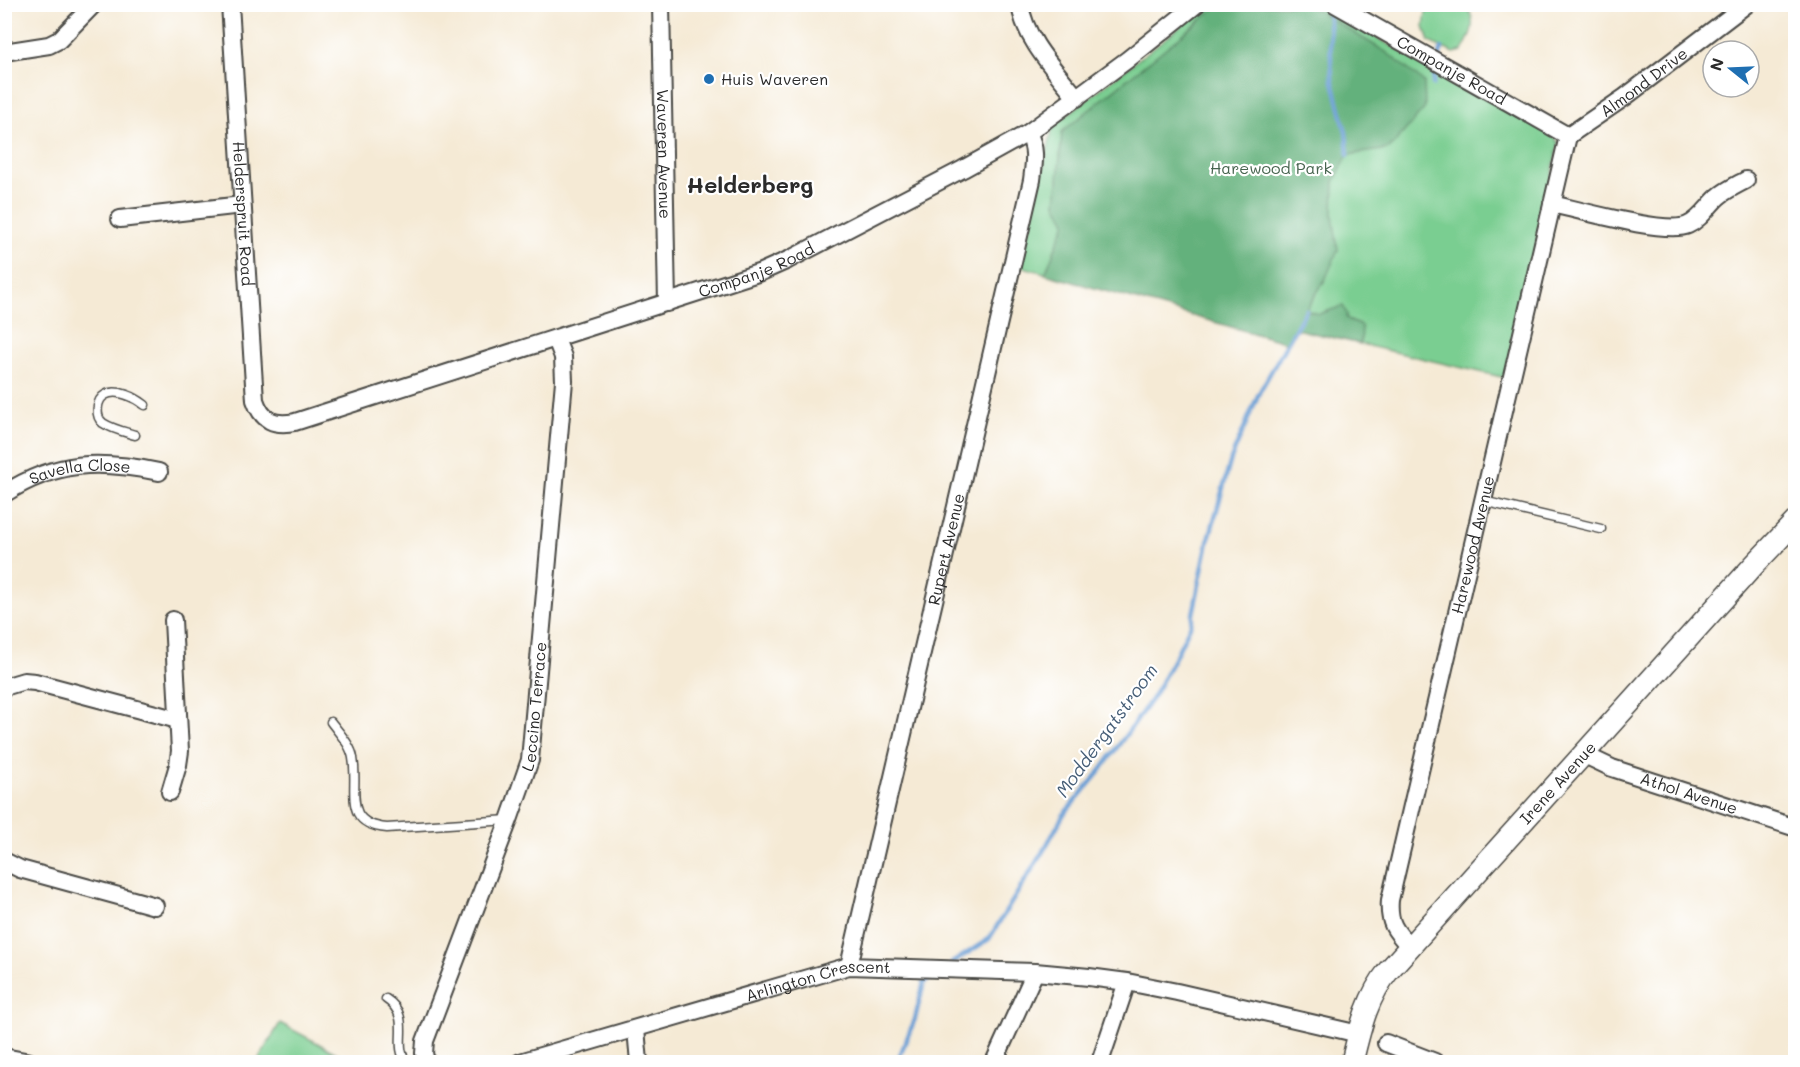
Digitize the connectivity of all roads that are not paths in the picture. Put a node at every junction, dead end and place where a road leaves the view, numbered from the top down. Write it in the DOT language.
graph roads {
  1 [pos="230,4"];
  2 [pos="661,4"];
  3 [pos="1020,4"];
  4 [pos="1197,4"];
  5 [pos="1335,4"];
  6 [pos="1747,4"];
  7 [pos="93,5"];
  8 [pos="4,52"];
  9 [pos="1077,98"];
  10 [pos="1028,133"];
  11 [pos="1568,136"];
  12 [pos="1746,180"];
  13 [pos="1552,204"];
  14 [pos="242,205"];
  15 [pos="120,219"];
  16 [pos="668,303"];
  17 [pos="556,339"];
  18 [pos="145,405"];
  19 [pos="267,419"];
  20 [pos="135,435"];
  21 [pos="159,472"];
  22 [pos="4,494"];
  23 [pos="1483,501"];
  24 [pos="1796,521"];
  25 [pos="1601,529"];
  26 [pos="173,620"];
  27 [pos="4,687"];
  28 [pos="178,720"];
  29 [pos="332,722"];
  30 [pos="1585,753"];
  31 [pos="171,792"];
  32 [pos="509,820"];
  33 [pos="1796,828"];
  34 [pos="4,861"];
  35 [pos="155,906"];
  36 [pos="1410,947"];
  37 [pos="849,966"];
  38 [pos="1035,972"];
  39 [pos="1127,982"];
  40 [pos="386,999"];
  41 [pos="636,1029"];
  42 [pos="1359,1034"];
  43 [pos="1386,1043"];
  44 [pos="4,1059"];
  45 [pos="423,1061"];
  46 [pos="10,1062"];
  47 [pos="30,1062"];
  48 [pos="406,1062"];
  49 [pos="520,1062"];
  50 [pos="639,1062"];
  51 [pos="994,1062"];
  52 [pos="1100,1062"];
  53 [pos="1352,1062"];
  54 [pos="1435,1062"];
  1 -- 14 [label="street, Helderspruit Road"];
  2 -- 16 [label="street, Waveren Avenue"];
  3 -- 9 [label="street"];
  4 -- 9 [label="street, Companje Road"];
  5 -- 11 [label="street, Companje Road"];
  6 -- 11 [label="street, Almond Drive"];
  7 -- 8 [label="street"];
  9 -- 10 [label="street, Companje Road"];
  10 -- 16 [label="street, Companje Road"];
  10 -- 37 [label="street, Rupert Avenue"];
  11 -- 13 [label="street, Harewood Avenue"];
  12 -- 13 [label="street"];
  13 -- 23 [label="street, Harewood Avenue"];
  14 -- 15 [label="street"];
  14 -- 19 [label="street, Helderspruit Road"];
  16 -- 17 [label="street, Companje Road"];
  17 -- 19 [label="street, Companje Road"];
  17 -- 32 [label="street, Leccino Terrace"];
  18 -- 20 [label="lane"];
  21 -- 22 [label="street, Savella Close"];
  23 -- 25 [label="lane"];
  23 -- 36 [label="street, Harewood Avenue"];
  24 -- 30 [label="street, Irene Avenue"];
  26 -- 28 [label="street"];
  27 -- 28 [label="street"];
  28 -- 31 [label="street"];
  29 -- 32 [label="lane"];
  30 -- 33 [label="street, Athol Avenue"];
  30 -- 36 [label="street, Irene Avenue"];
  32 -- 45 [label="street, Leccino Terrace"];
  34 -- 35 [label="street"];
  36 -- 42 [label="street, Irene Avenue"];
  37 -- 38 [label="street, Arlington Crescent"];
  37 -- 41 [label="street, Arlington Crescent"];
  38 -- 39 [label="street, Arlington Crescent"];
  38 -- 51 [label="street"];
  39 -- 42 [label="street, Arlington Crescent"];
  39 -- 52 [label="street"];
  40 -- 48 [label="lane"];
  41 -- 49 [label="street, Arlington Crescent"];
  41 -- 50 [label="street"];
  42 -- 53 [label="street, Irene Avenue"];
  43 -- 54 [label="street"];
  44 -- 46 [label="street"];
  44 -- 47 [label="street"];
}
